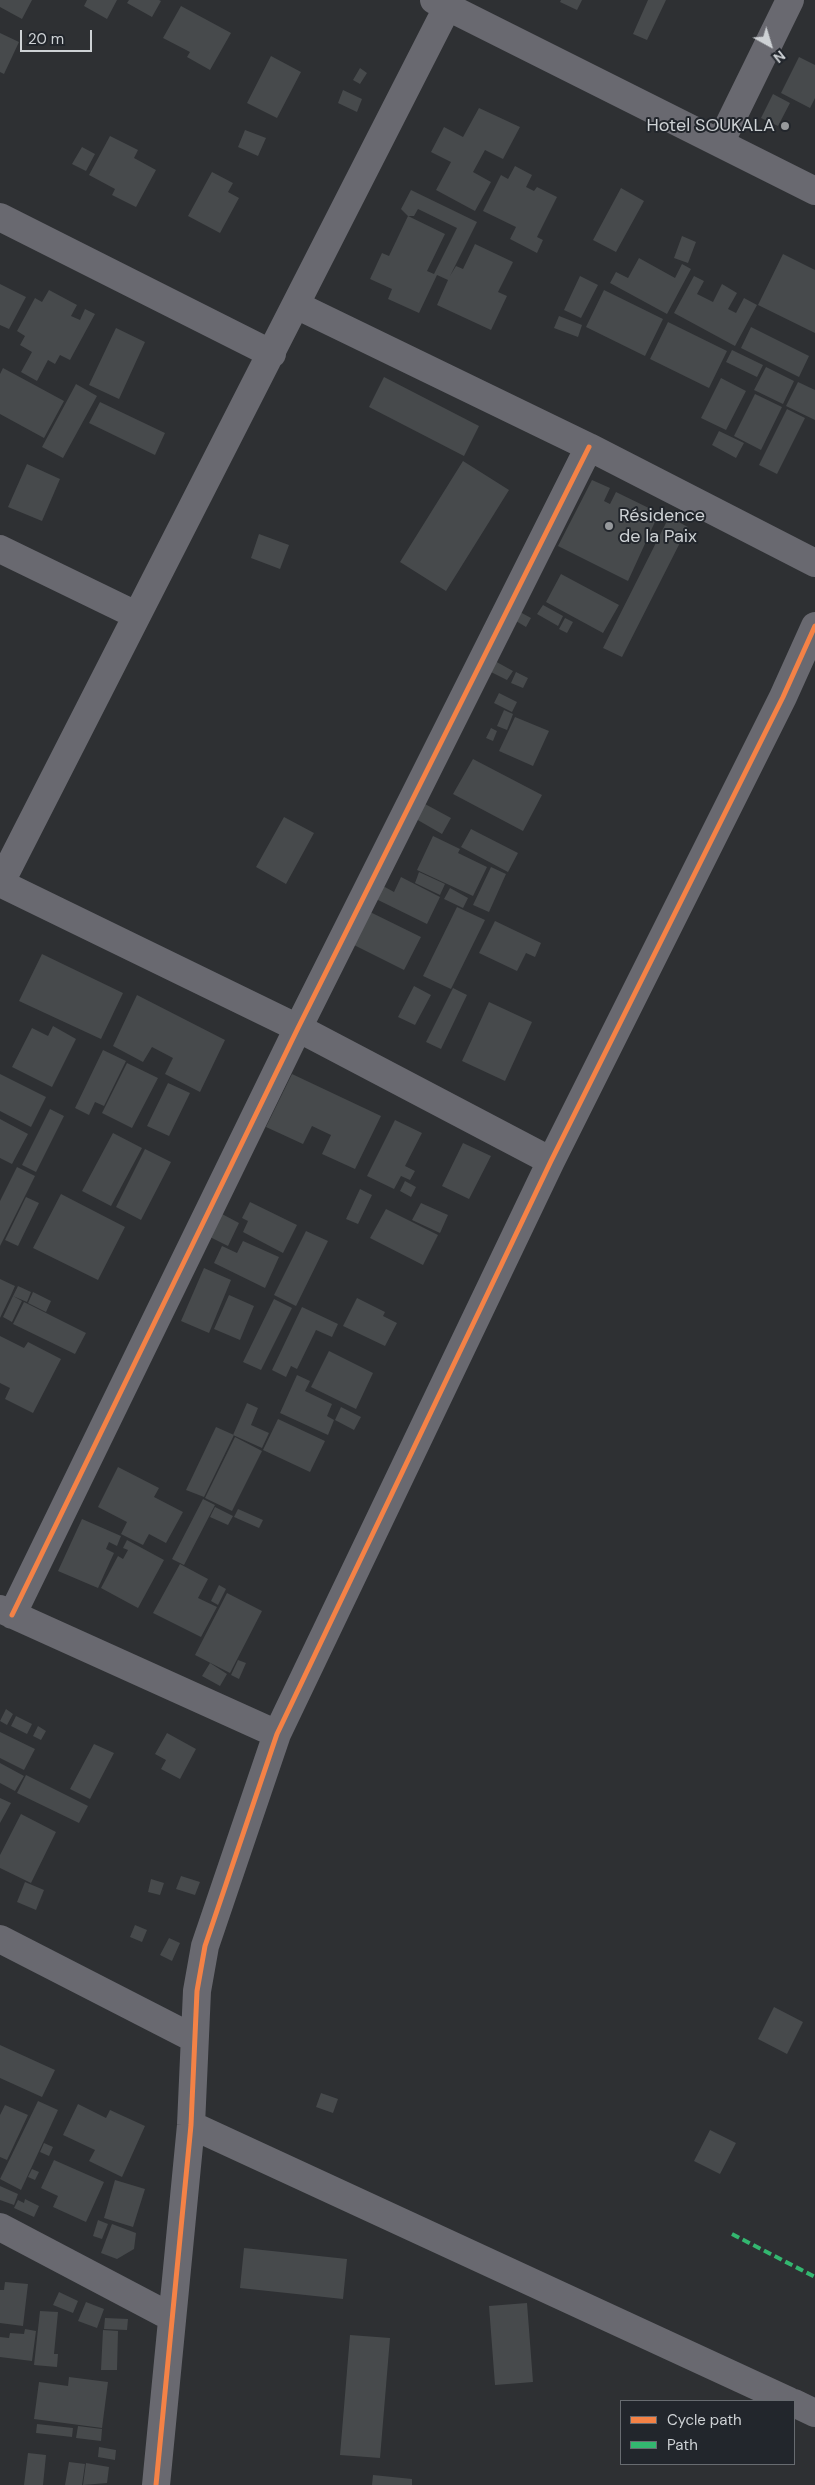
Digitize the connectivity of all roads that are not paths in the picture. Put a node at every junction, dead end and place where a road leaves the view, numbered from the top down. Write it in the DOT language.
graph roads {
  1 [pos="790,0"];
  2 [pos="444,2"];
  3 [pos="720,143"];
  4 [pos="815,191"];
  5 [pos="0,217"];
  6 [pos="296,305"];
  7 [pos="272,354"];
  8 [pos="589,447"];
  9 [pos="0,549"];
  10 [pos="815,563"];
  11 [pos="136,615"];
  12 [pos="815,626"];
  13 [pos="0,884"];
  14 [pos="298,1028"];
  15 [pos="551,1161"];
  16 [pos="6,1612"];
  17 [pos="277,1734"];
  18 [pos="0,1938"];
  19 [pos="193,2038"];
  20 [pos="191,2125"];
  21 [pos="0,2227"];
  22 [pos="171,2317"];
  23 [pos="787,2400"];
  24 [pos="795,2404"];
  25 [pos="815,2413"];
  26 [pos="156,2485"];
  1 -- 3 [label="street"];
  2 -- 3 [label="street"];
  2 -- 6 [label="street"];
  3 -- 4 [label="street"];
  5 -- 7 [label="street"];
  6 -- 7 [label="street"];
  6 -- 8 [label="street"];
  7 -- 11 [label="street"];
  8 -- 10 [label="street"];
  8 -- 14 [label="street"];
  9 -- 11 [label="street"];
  11 -- 13 [label="street"];
  12 -- 15 [label="street"];
  13 -- 14 [label="street"];
  14 -- 15 [label="street"];
  14 -- 16 [label="street"];
  15 -- 17 [label="street"];
  16 -- 17 [label="street"];
  17 -- 19 [label="street"];
  18 -- 19 [label="street"];
  19 -- 20 [label="street"];
  20 -- 22 [label="street"];
  20 -- 23 [label="street"];
  21 -- 22 [label="street"];
  22 -- 26 [label="street"];
  24 -- 25 [label="street"];
}
